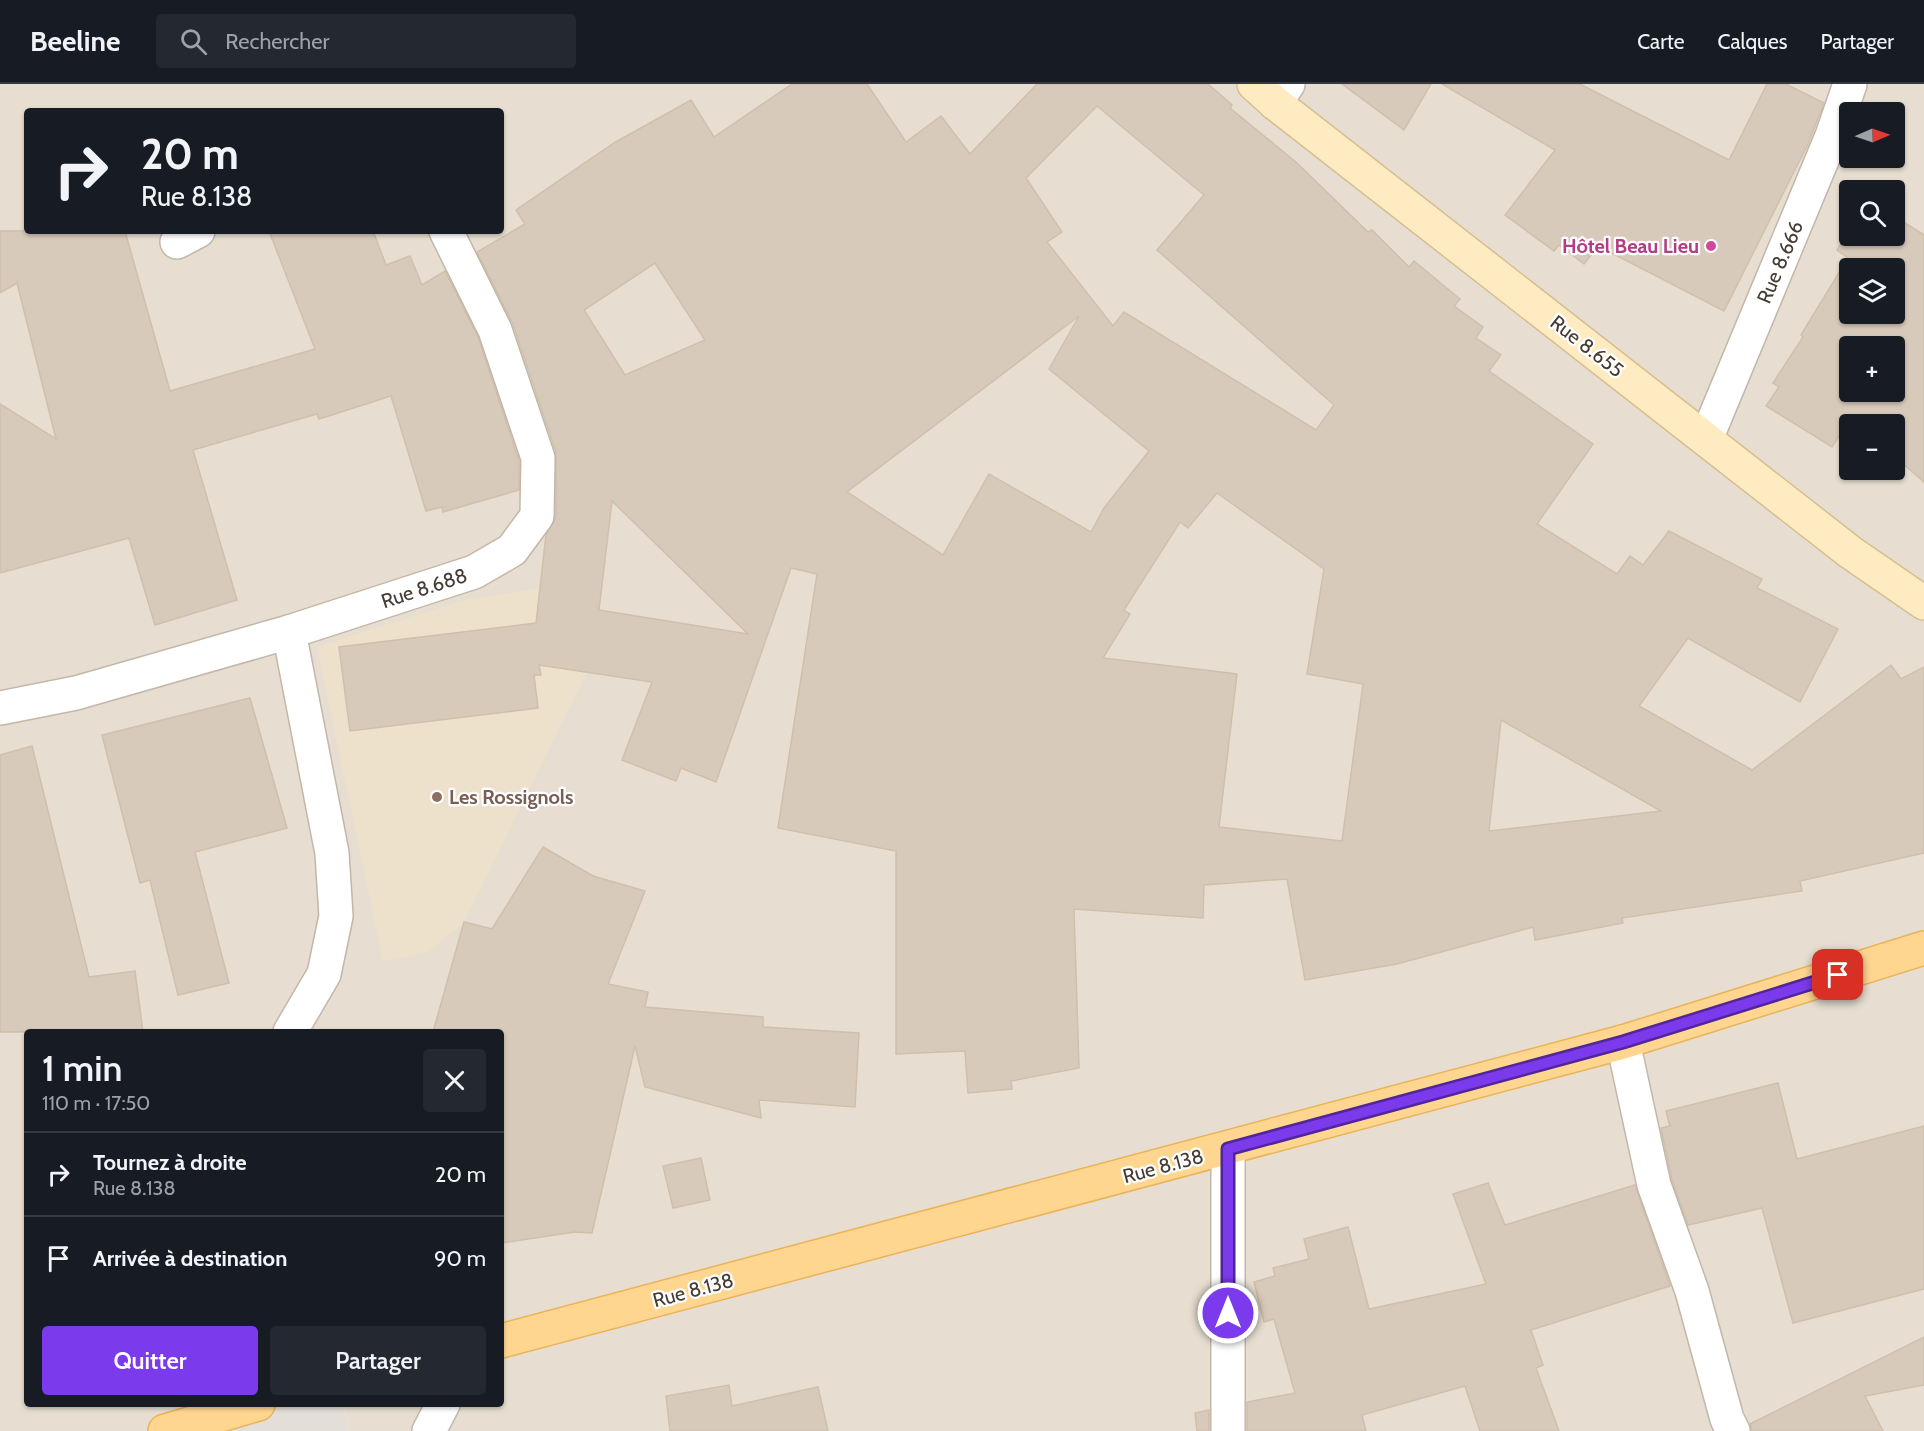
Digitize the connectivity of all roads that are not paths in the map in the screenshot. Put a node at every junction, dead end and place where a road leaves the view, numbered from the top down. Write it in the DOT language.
graph roads {
  1 [pos="1850,84"];
  2 [pos="1272,90"];
  3 [pos="447,234"];
  4 [pos="1706,439"];
  5 [pos="1924,603"];
  6 [pos="289,632"];
  7 [pos="0,708"];
  8 [pos="1924,948"];
  9 [pos="292,1029"];
  10 [pos="1623,1042"];
  11 [pos="1228,1149"];
  12 [pos="504,1340"];
  13 [pos="441,1407"];
  14 [pos="226,1408"];
  15 [pos="165,1431"];
  16 [pos="429,1431"];
  17 [pos="1228,1431"];
  18 [pos="1733,1431"];
  1 -- 4 [label="street, Rue 8.666"];
  2 -- 4 [label="street, Rue 8.655"];
  3 -- 6 [label="street, Rue 8.688"];
  4 -- 5 [label="street, Rue 8.655"];
  6 -- 7 [label="street, Rue 8.688"];
  6 -- 9 [label="street"];
  8 -- 10 [label="main road, Rue 8.138"];
  10 -- 11 [label="main road, Rue 8.138"];
  10 -- 18 [label="street"];
  11 -- 12 [label="main road, Rue 8.138"];
  11 -- 17 [label="street"];
  13 -- 16 [label="street"];
  14 -- 15 [label="main road"];
}
